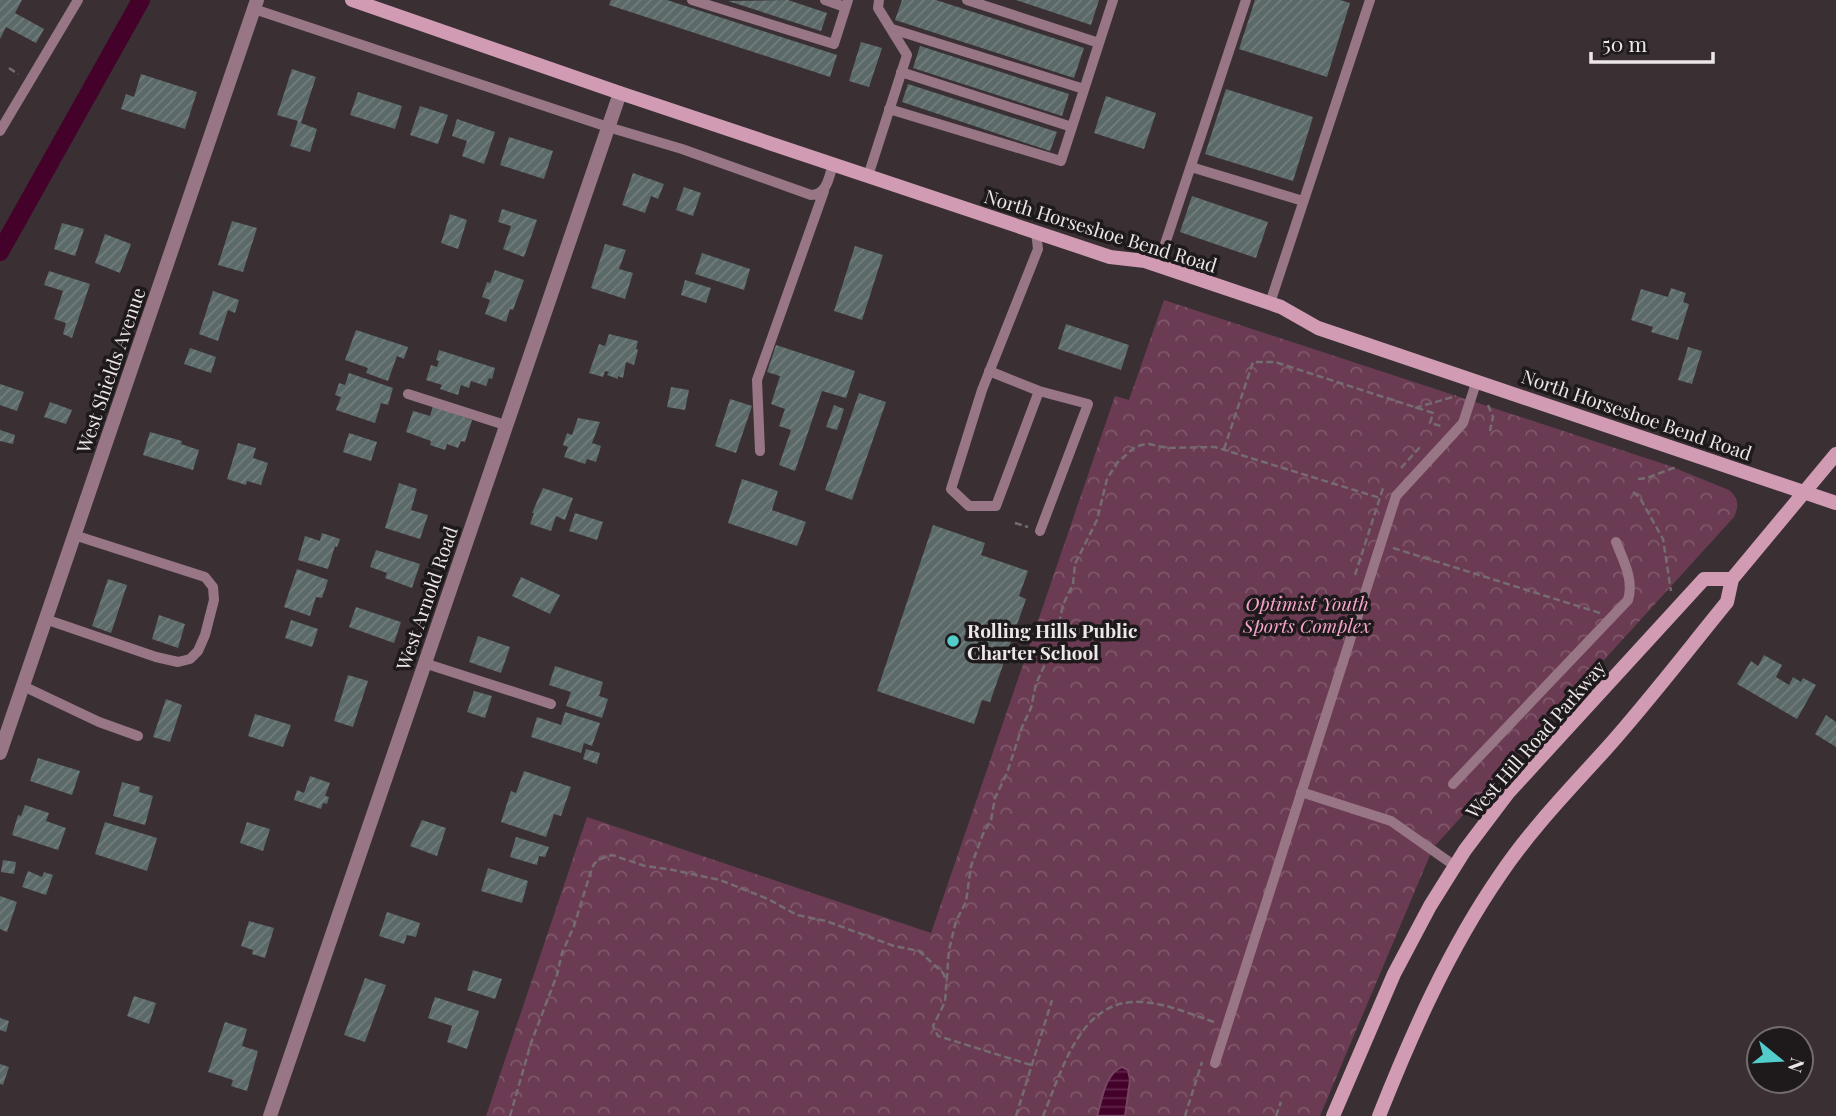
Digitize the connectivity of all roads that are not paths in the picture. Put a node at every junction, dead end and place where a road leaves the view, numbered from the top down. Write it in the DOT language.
graph roads {
  1 [pos="78,0"];
  2 [pos="352,0"];
  3 [pos="692,0"];
  4 [pos="825,0"];
  5 [pos="879,0"];
  6 [pos="967,0"];
  7 [pos="1113,0"];
  8 [pos="1246,0"];
  9 [pos="1370,0"];
  10 [pos="846,3"];
  11 [pos="255,4"];
  12 [pos="892,29"];
  13 [pos="1099,43"];
  14 [pos="901,72"];
  15 [pos="1084,89"];
  16 [pos="620,93"];
  17 [pos="889,109"];
  18 [pos="608,127"];
  19 [pos="1072,127"];
  20 [pos="0,131"];
  21 [pos="834,164"];
  22 [pos="1191,167"];
  23 [pos="868,176"];
  24 [pos="824,190"];
  25 [pos="1303,201"];
  26 [pos="1035,232"];
  27 [pos="1158,265"];
  28 [pos="1270,303"];
  29 [pos="989,371"];
  30 [pos="1477,380"];
  31 [pos="1039,391"];
  32 [pos="408,394"];
  33 [pos="505,425"];
  34 [pos="760,451"];
  35 [pos="1836,454"];
  36 [pos="1804,492"];
  37 [pos="1836,503"];
  38 [pos="1040,531"];
  39 [pos="74,536"];
  40 [pos="1616,542"];
  41 [pos="1732,579"];
  42 [pos="45,619"];
  43 [pos="424,663"];
  44 [pos="23,686"];
  45 [pos="551,704"];
  46 [pos="138,736"];
  47 [pos="0,752"];
  48 [pos="1453,784"];
  49 [pos="1301,792"];
  50 [pos="1455,866"];
  51 [pos="1215,1063"];
  52 [pos="270,1116"];
  53 [pos="1334,1116"];
  54 [pos="1379,1116"];
  1 -- 20 [label="lane"];
  2 -- 16 [label="street, North Horseshoe Bend Road"];
  3 -- 10 [label="lane"];
  4 -- 10 [label="lane"];
  5 -- 12 [label="lane"];
  6 -- 13 [label="lane"];
  7 -- 13 [label="lane"];
  8 -- 22 [label="lane"];
  9 -- 25 [label="lane"];
  11 -- 18 [label="lane"];
  11 -- 39 [label="street, West Shields Avenue"];
  12 -- 14 [label="lane"];
  12 -- 15 [label="lane"];
  13 -- 15 [label="lane"];
  14 -- 17 [label="lane"];
  14 -- 19 [label="lane"];
  15 -- 19 [label="lane"];
  16 -- 18 [label="street, West Arnold Road"];
  16 -- 21 [label="street, North Horseshoe Bend Road"];
  17 -- 19 [label="lane"];
  17 -- 23 [label="lane"];
  18 -- 24 [label="lane"];
  18 -- 33 [label="street, West Arnold Road"];
  21 -- 23 [label="street, North Horseshoe Bend Road"];
  21 -- 24 [label="lane"];
  22 -- 25 [label="lane"];
  22 -- 27 [label="lane"];
  23 -- 26 [label="street, North Horseshoe Bend Road"];
  24 -- 34 [label="lane"];
  25 -- 28 [label="lane"];
  26 -- 27 [label="street, North Horseshoe Bend Road"];
  26 -- 29 [label="lane"];
  27 -- 28 [label="street, North Horseshoe Bend Road"];
  28 -- 30 [label="street, North Horseshoe Bend Road"];
  29 -- 31 [label="lane"];
  29 -- 31 [label="lane"];
  30 -- 36 [label="street, North Horseshoe Bend Road"];
  30 -- 49 [label="lane"];
  31 -- 38 [label="lane"];
  32 -- 33 [label="lane"];
  33 -- 43 [label="street, West Arnold Road"];
  35 -- 36 [label="street"];
  36 -- 37 [label="street, North Horseshoe Bend Road"];
  36 -- 41 [label="street"];
  39 -- 42 [label="street, West Shields Avenue"];
  39 -- 42 [label="lane"];
  40 -- 48 [label="lane"];
  41 -- 50 [label="street, West Hill Road Parkway"];
  41 -- 54 [label="street"];
  42 -- 44 [label="street, West Shields Avenue"];
  43 -- 45 [label="lane"];
  43 -- 52 [label="street, West Arnold Road"];
  44 -- 46 [label="lane"];
  44 -- 47 [label="street, West Shields Avenue"];
  49 -- 50 [label="lane"];
  49 -- 51 [label="lane"];
  50 -- 53 [label="street, West Hill Road Parkway"];
}
